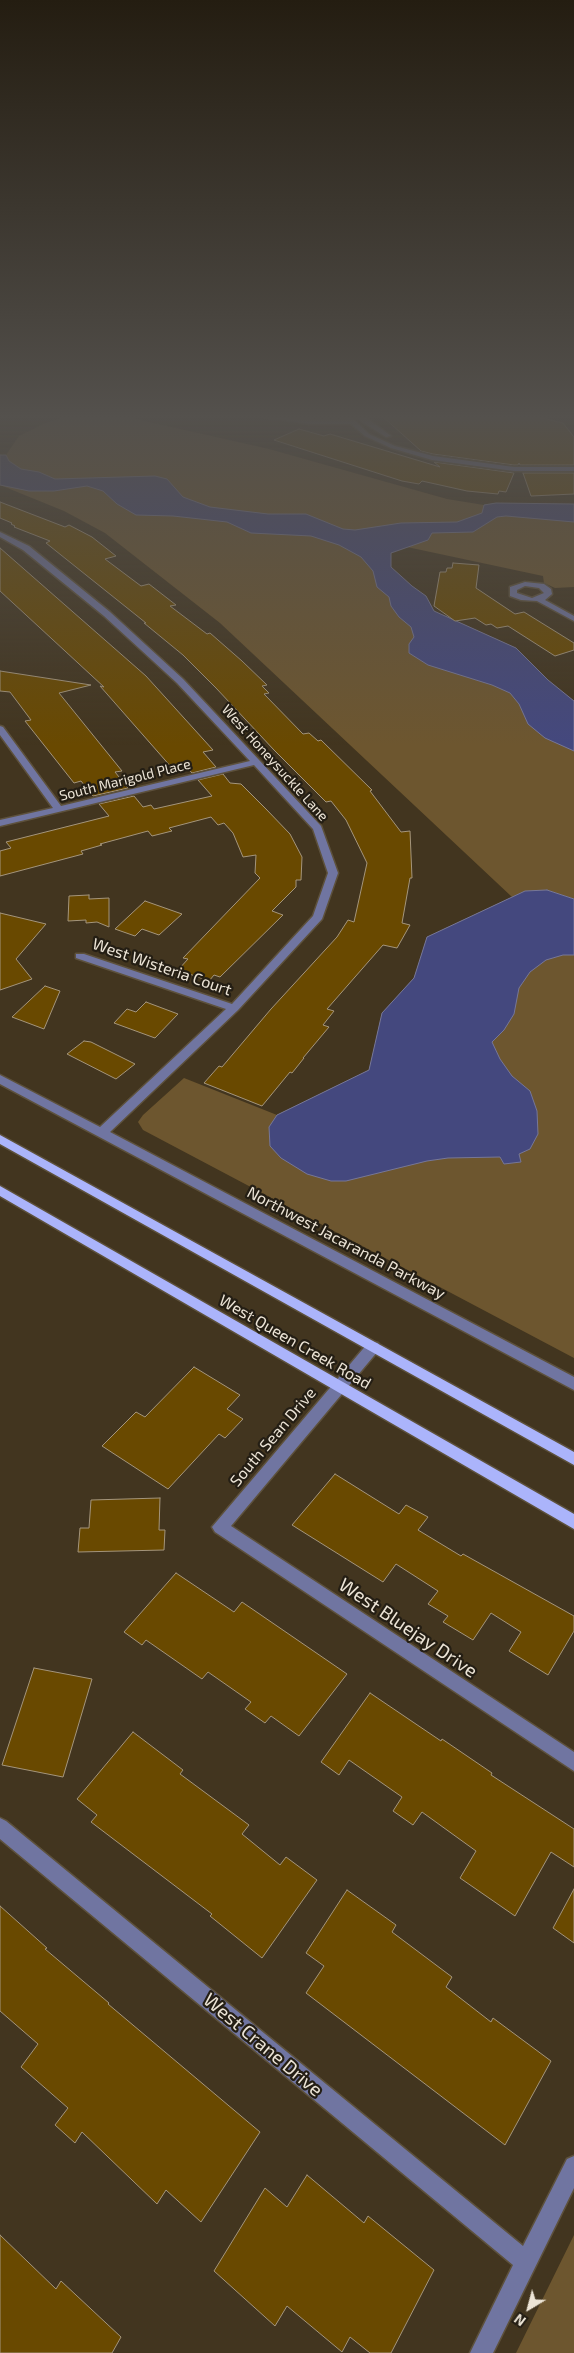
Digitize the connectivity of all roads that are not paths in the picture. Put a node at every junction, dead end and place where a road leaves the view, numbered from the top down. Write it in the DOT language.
graph roads {
  1 [pos="0,534"];
  2 [pos="538,599"];
  3 [pos="574,619"];
  4 [pos="0,729"];
  5 [pos="257,762"];
  6 [pos="60,810"];
  7 [pos="0,824"];
  8 [pos="80,956"];
  9 [pos="234,1008"];
  10 [pos="0,1079"];
  11 [pos="101,1133"];
  12 [pos="0,1139"];
  13 [pos="0,1190"];
  14 [pos="373,1347"];
  15 [pos="574,1384"];
  16 [pos="338,1387"];
  17 [pos="574,1460"];
  18 [pos="574,1522"];
  19 [pos="220,1527"];
  20 [pos="574,1762"];
  21 [pos="0,1827"];
  22 [pos="574,2166"];
  23 [pos="526,2262"];
  24 [pos="481,2353"];
  1 -- 5 [label="street, West Honeysuckle Lane"];
  2 -- 3 [label="street"];
  4 -- 6 [label="street"];
  5 -- 6 [label="street, South Marigold Place"];
  5 -- 9 [label="street, West Honeysuckle Lane"];
  6 -- 7 [label="street, South Marigold Place"];
  8 -- 9 [label="street, West Wisteria Court"];
  9 -- 11 [label="street, West Honeysuckle Lane"];
  10 -- 11 [label="street, Northwest Jacaranda Parkway"];
  11 -- 15 [label="street, Northwest Jacaranda Parkway"];
  12 -- 14 [label="main road, West Queen Creek Road"];
  13 -- 16 [label="main road, West Queen Creek Road"];
  14 -- 16 [label="street, South Sean Drive"];
  14 -- 17 [label="main road, West Queen Creek Road"];
  16 -- 18 [label="main road, West Queen Creek Road"];
  16 -- 19 [label="street, South Sean Drive"];
  19 -- 20 [label="street, West Bluejay Drive"];
  21 -- 23 [label="street, West Crane Drive"];
  22 -- 23 [label="street"];
  23 -- 24 [label="street"];
}
